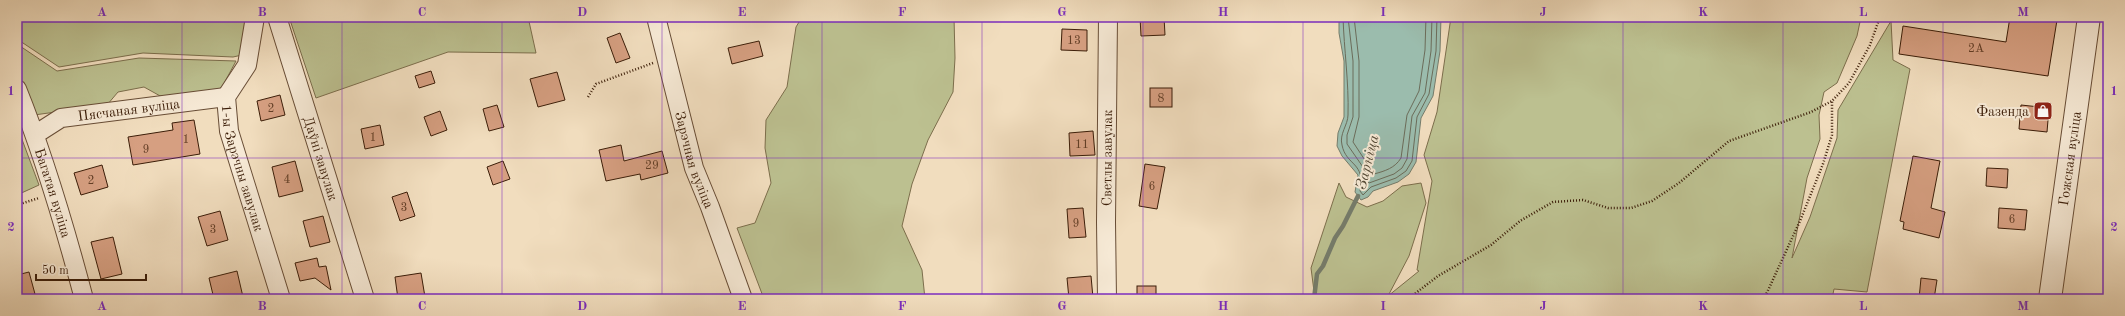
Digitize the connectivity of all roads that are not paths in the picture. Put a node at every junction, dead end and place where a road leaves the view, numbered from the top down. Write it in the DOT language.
graph roads {
  1 [pos="256,17"];
  2 [pos="277,17"];
  3 [pos="656,17"];
  4 [pos="1108,17"];
  5 [pos="2089,17"];
  6 [pos="17,89"];
  7 [pos="226,97"];
  8 [pos="36,134"];
  9 [pos="84,299"];
  10 [pos="281,299"];
  11 [pos="365,299"];
  12 [pos="743,299"];
  13 [pos="1107,299"];
  14 [pos="2050,299"];
  1 -- 7 [label="street, 1-ы Зарэчны завулак"];
  2 -- 11 [label="street, Даўні завулак"];
  3 -- 12 [label="street, Зарэчная вуліца"];
  4 -- 13 [label="street, Светлы завулак"];
  5 -- 14 [label="street, Гожская вуліца"];
  6 -- 8 [label="street, Багатая вуліца"];
  7 -- 8 [label="street, Пясчаная вуліца"];
  7 -- 10 [label="street, 1-ы Зарэчны завулак"];
  8 -- 9 [label="street, Багатая вуліца"];
}
